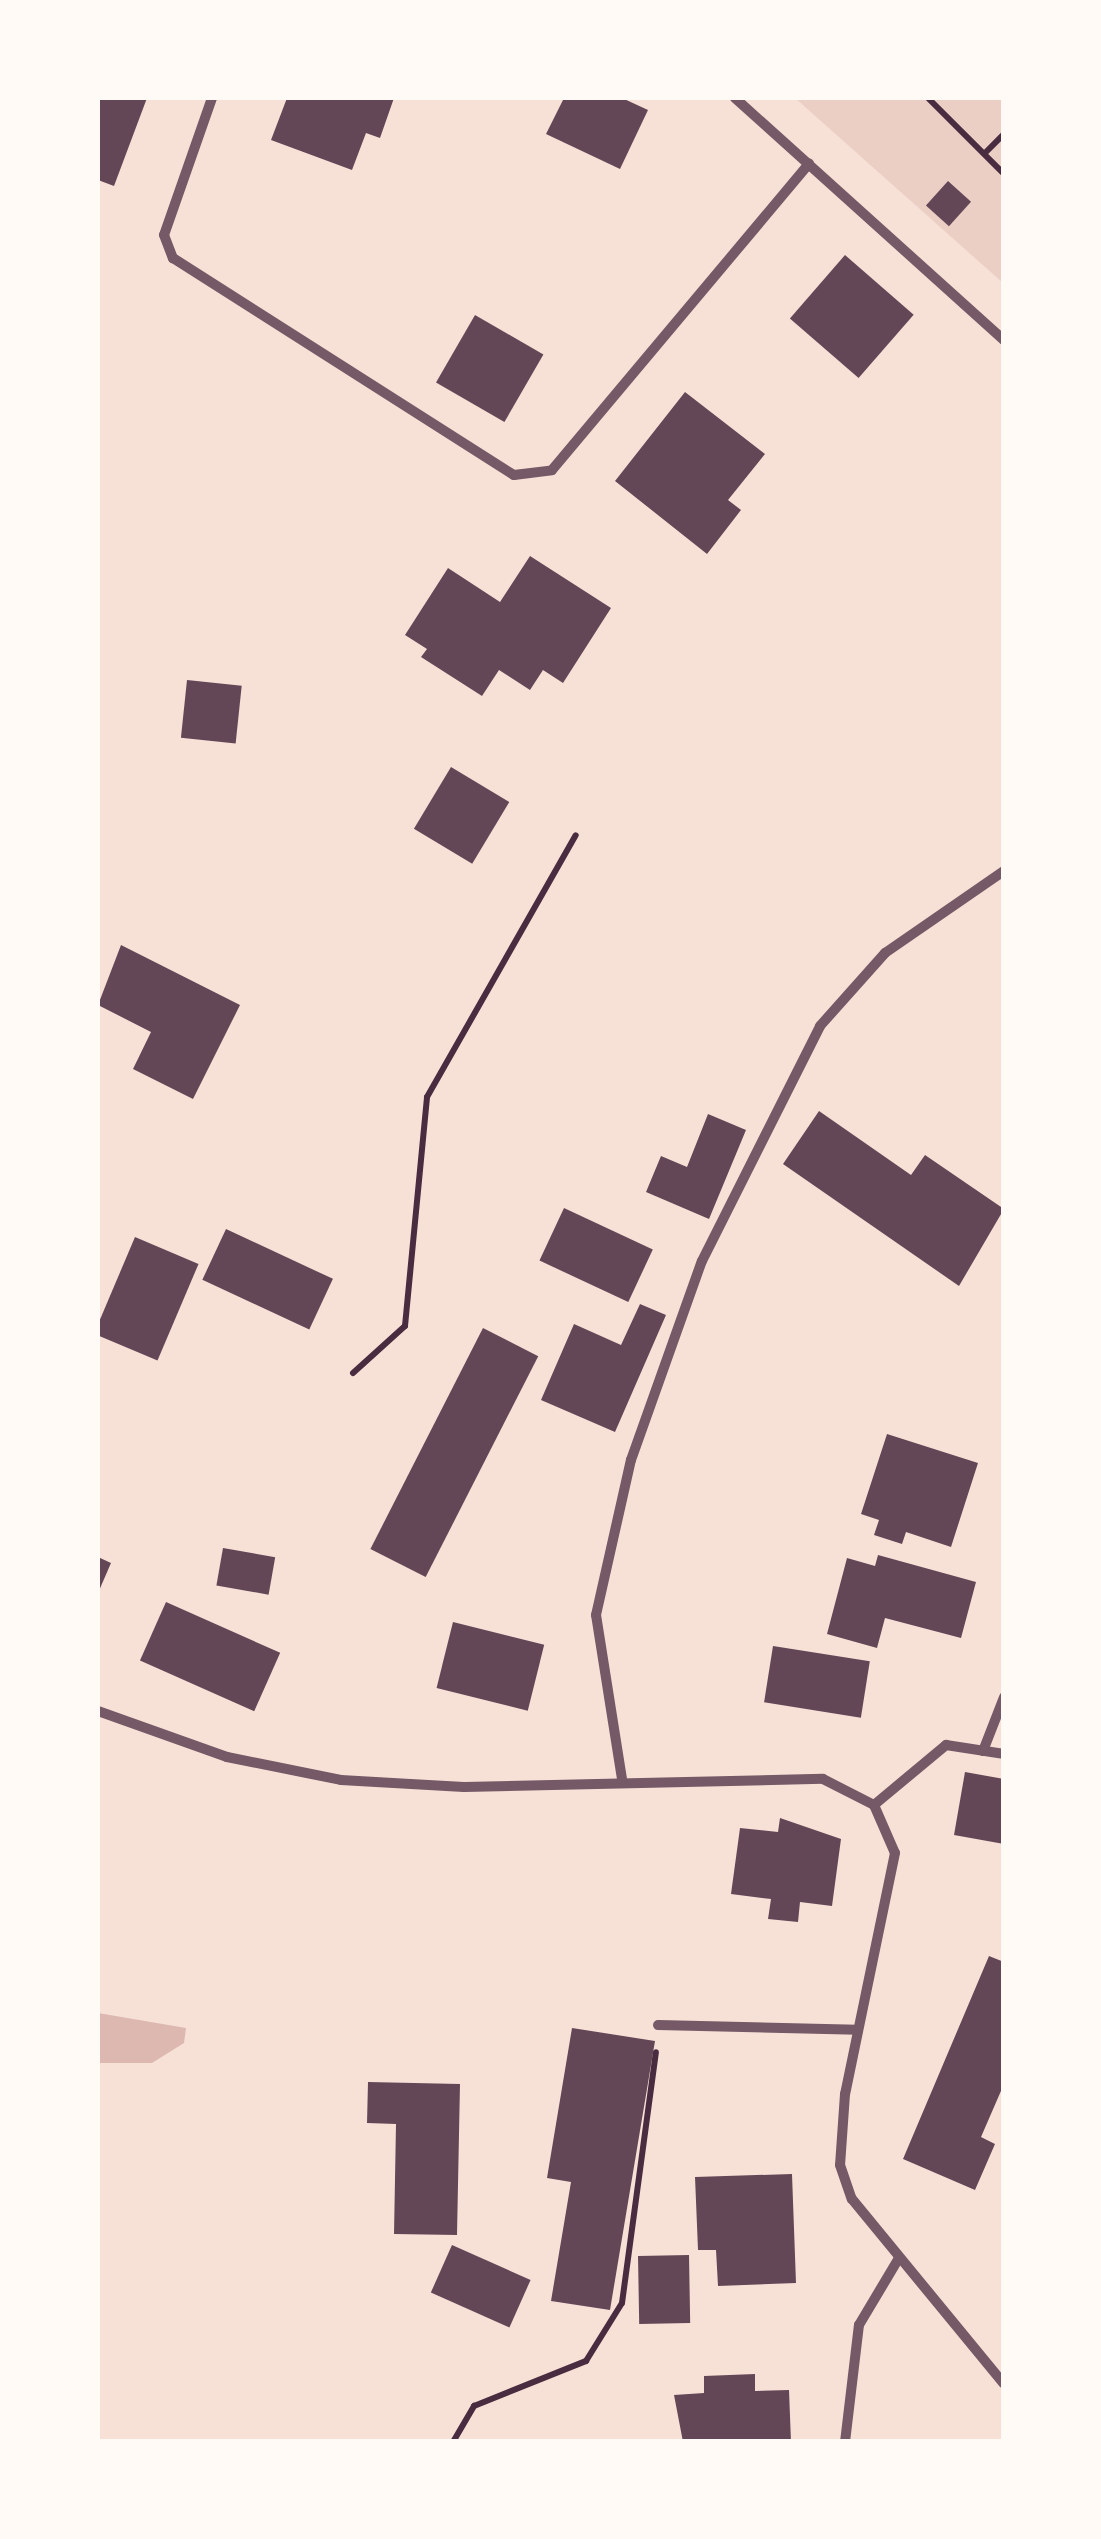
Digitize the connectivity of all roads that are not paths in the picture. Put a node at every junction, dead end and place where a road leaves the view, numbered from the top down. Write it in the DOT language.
graph roads {
  1 [pos="212,98"];
  2 [pos="735,98"];
  3 [pos="808,164"];
  4 [pos="1004,340"];
  5 [pos="1004,870"];
  6 [pos="1004,1697"];
  7 [pos="98,1711"];
  8 [pos="983,1751"];
  9 [pos="1004,1754"];
  10 [pos="622,1779"];
  11 [pos="874,1805"];
  12 [pos="658,2025"];
  13 [pos="856,2030"];
  14 [pos="898,2258"];
  15 [pos="1004,2384"];
  16 [pos="845,2442"];
  1 -- 3 [label="street"];
  2 -- 3 [label="street"];
  3 -- 4 [label="street"];
  5 -- 10 [label="street"];
  6 -- 8 [label="street"];
  7 -- 10 [label="street"];
  8 -- 9 [label="street"];
  8 -- 11 [label="street"];
  10 -- 11 [label="street"];
  11 -- 13 [label="street"];
  12 -- 13 [label="street"];
  13 -- 14 [label="street"];
  14 -- 15 [label="street"];
  14 -- 16 [label="street"];
}
